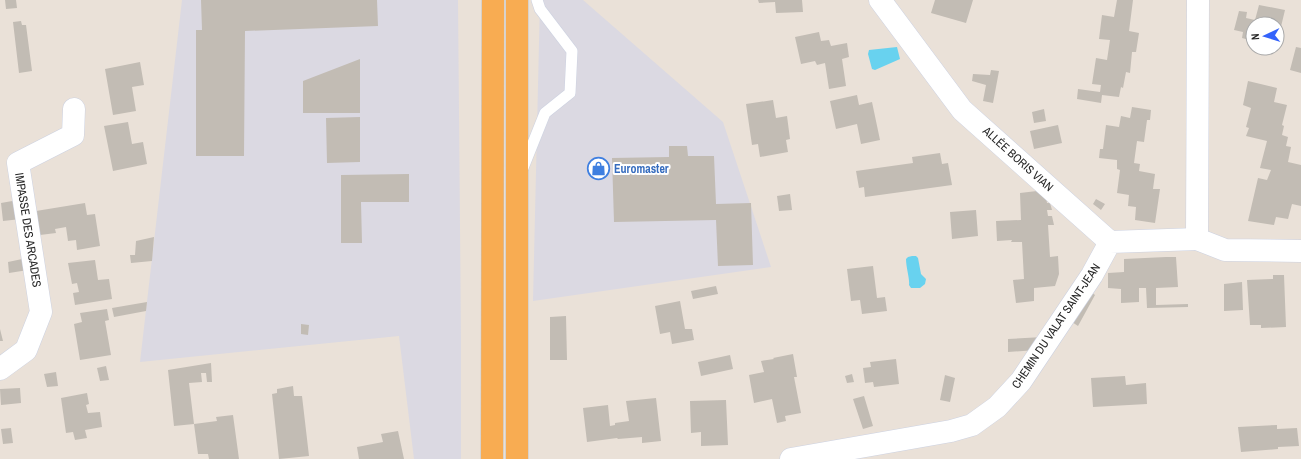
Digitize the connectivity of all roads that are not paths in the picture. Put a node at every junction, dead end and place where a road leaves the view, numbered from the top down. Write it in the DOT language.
graph roads {
  1 [pos="493,0"];
  2 [pos="516,0"];
  3 [pos="538,0"];
  4 [pos="880,0"];
  5 [pos="1198,0"];
  6 [pos="74,109"];
  7 [pos="517,183"];
  8 [pos="1198,239"];
  9 [pos="1110,242"];
  10 [pos="1301,251"];
  11 [pos="0,369"];
  12 [pos="492,459"];
  13 [pos="517,459"];
  14 [pos="790,459"];
  1 -- 12 [label="highway"];
  2 -- 7 [label="highway"];
  3 -- 7 [label="lane"];
  4 -- 9 [label="street, ALLÉE BORIS VIAN"];
  5 -- 8 [label="street"];
  6 -- 11 [label="street, IMPASSE DES ARCADES"];
  7 -- 13 [label="highway"];
  8 -- 9 [label="street"];
  8 -- 10 [label="street"];
  9 -- 14 [label="street, CHEMIN DU VALAT SAINT-JEAN"];
}
